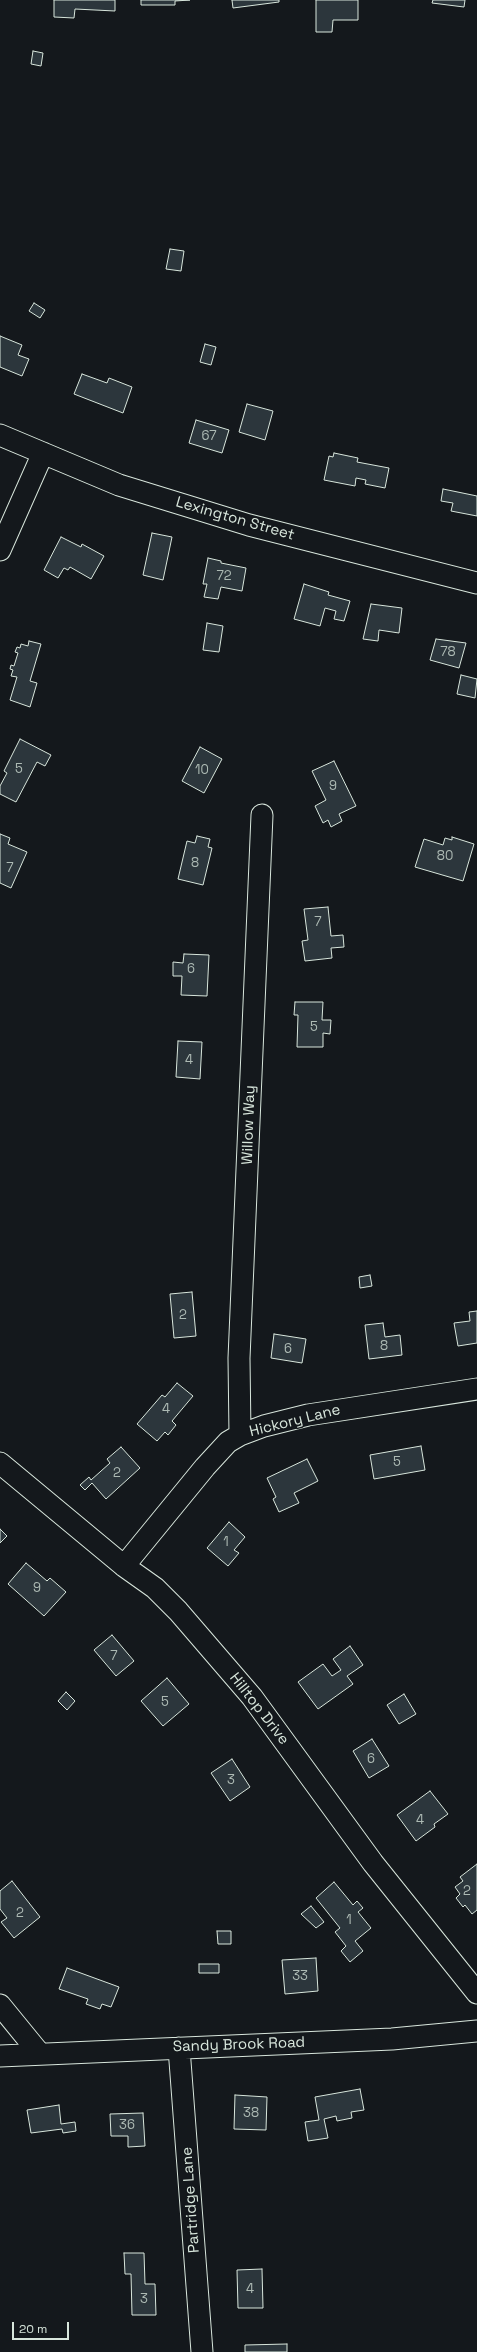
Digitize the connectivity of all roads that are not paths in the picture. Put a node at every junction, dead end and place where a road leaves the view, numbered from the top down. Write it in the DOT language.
graph roads {
  1 [pos="0,435"];
  2 [pos="43,453"];
  3 [pos="0,550"];
  4 [pos="477,583"];
  5 [pos="262,815"];
  6 [pos="477,1389"];
  7 [pos="240,1435"];
  8 [pos="0,1463"];
  9 [pos="124,1566"];
  10 [pos="477,1993"];
  11 [pos="0,2005"];
  12 [pos="477,2031"];
  13 [pos="180,2048"];
  14 [pos="40,2054"];
  15 [pos="0,2056"];
  16 [pos="202,2352"];
  1 -- 2 [label="street, Lexington Street"];
  2 -- 3 [label="street"];
  2 -- 4 [label="street, Lexington Street"];
  5 -- 7 [label="street, Willow Way"];
  6 -- 7 [label="street, Hickory Lane"];
  7 -- 9 [label="street, Hickory Lane"];
  8 -- 9 [label="street, Hilltop Drive"];
  9 -- 10 [label="street, Hilltop Drive"];
  11 -- 14 [label="street"];
  12 -- 13 [label="street, Sandy Brook Road"];
  13 -- 14 [label="street, Sandy Brook Road"];
  13 -- 16 [label="street, Partridge Lane"];
  14 -- 15 [label="street, Sandy Brook Road"];
}
